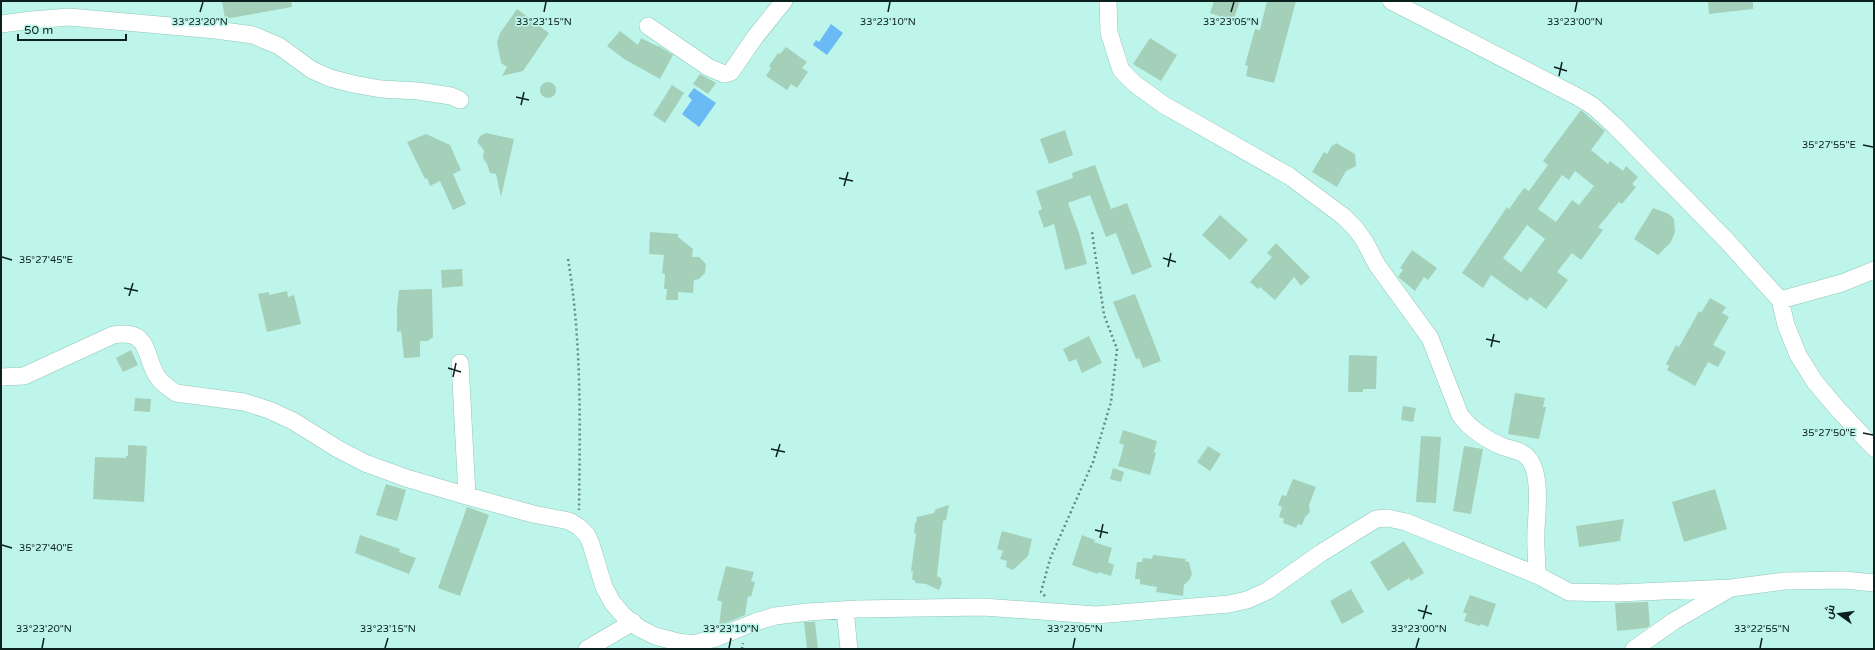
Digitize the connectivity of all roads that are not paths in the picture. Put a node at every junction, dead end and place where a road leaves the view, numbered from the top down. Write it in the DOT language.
graph roads {
  1 [pos="784,1"];
  2 [pos="1108,1"];
  3 [pos="1391,1"];
  4 [pos="1,24"];
  5 [pos="648,26"];
  6 [pos="460,100"];
  7 [pos="1874,270"];
  8 [pos="1780,300"];
  9 [pos="460,363"];
  10 [pos="1,377"];
  11 [pos="1874,448"];
  12 [pos="468,496"];
  13 [pos="1537,575"];
  14 [pos="1874,583"];
  15 [pos="1731,588"];
  16 [pos="844,610"];
  17 [pos="633,622"];
  18 [pos="587,649"];
  19 [pos="849,649"];
  20 [pos="1634,649"];
  1 -- 5 [label="street"];
  2 -- 13 [label="street"];
  3 -- 8 [label="street"];
  4 -- 6 [label="street"];
  7 -- 8 [label="street"];
  8 -- 11 [label="street"];
  9 -- 12 [label="street"];
  10 -- 12 [label="street"];
  12 -- 17 [label="street"];
  13 -- 15 [label="street"];
  13 -- 16 [label="street"];
  14 -- 15 [label="street"];
  15 -- 20 [label="street"];
  16 -- 17 [label="street"];
  16 -- 19 [label="street"];
  17 -- 18 [label="street"];
}
